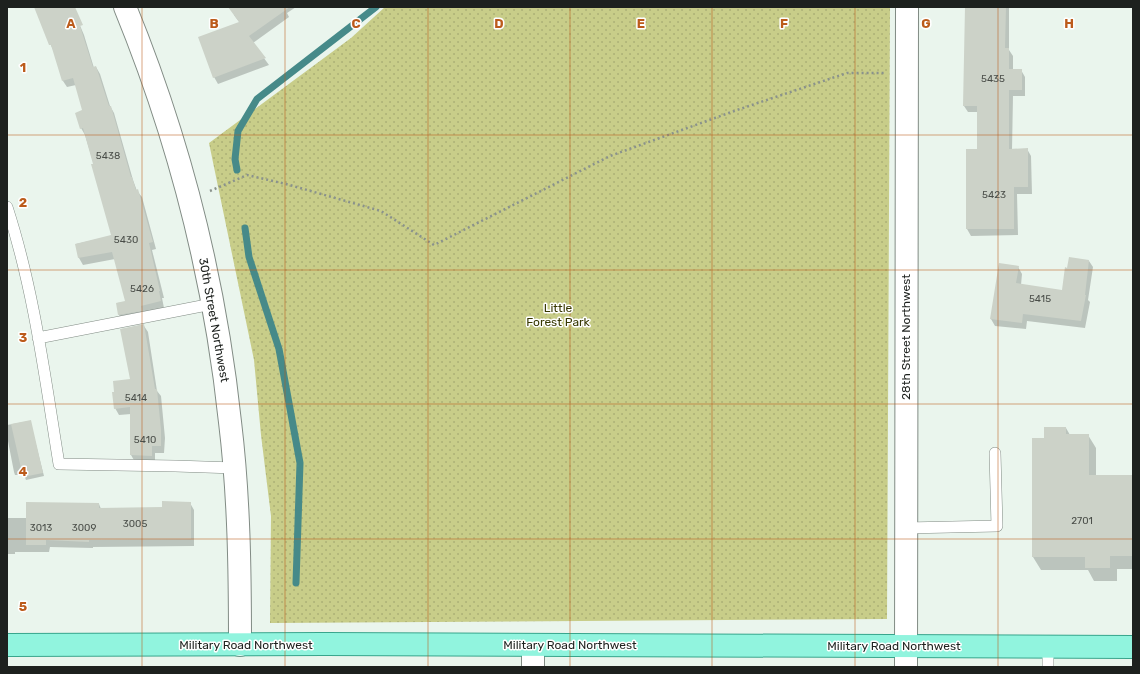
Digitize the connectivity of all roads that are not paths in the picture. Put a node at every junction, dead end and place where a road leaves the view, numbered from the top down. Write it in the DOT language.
graph roads {
  1 [pos="907,7"];
  2 [pos="133,11"];
  3 [pos="7,207"];
  4 [pos="212,304"];
  5 [pos="38,338"];
  6 [pos="995,453"];
  7 [pos="234,468"];
  8 [pos="906,528"];
  9 [pos="7,645"];
  10 [pos="240,645"];
  11 [pos="533,645"];
  12 [pos="1133,647"];
  13 [pos="906,657"];
  14 [pos="1048,657"];
  15 [pos="533,667"];
  1 -- 8 [label="street, 28th Street Northwest"];
  2 -- 4 [label="street, 30th Street Northwest"];
  3 -- 5 [label="lane"];
  4 -- 5 [label="lane"];
  4 -- 7 [label="street, 30th Street Northwest"];
  5 -- 7 [label="lane"];
  6 -- 8 [label="lane"];
  7 -- 10 [label="street, 30th Street Northwest"];
  8 -- 13 [label="street, 28th Street Northwest"];
  9 -- 10 [label="main road, Military Road Northwest"];
  10 -- 11 [label="main road, Military Road Northwest"];
  11 -- 13 [label="main road, Military Road Northwest"];
  11 -- 15 [label="street"];
  12 -- 14 [label="main road, Military Road Northwest"];
  13 -- 14 [label="main road, Military Road Northwest"];
}
